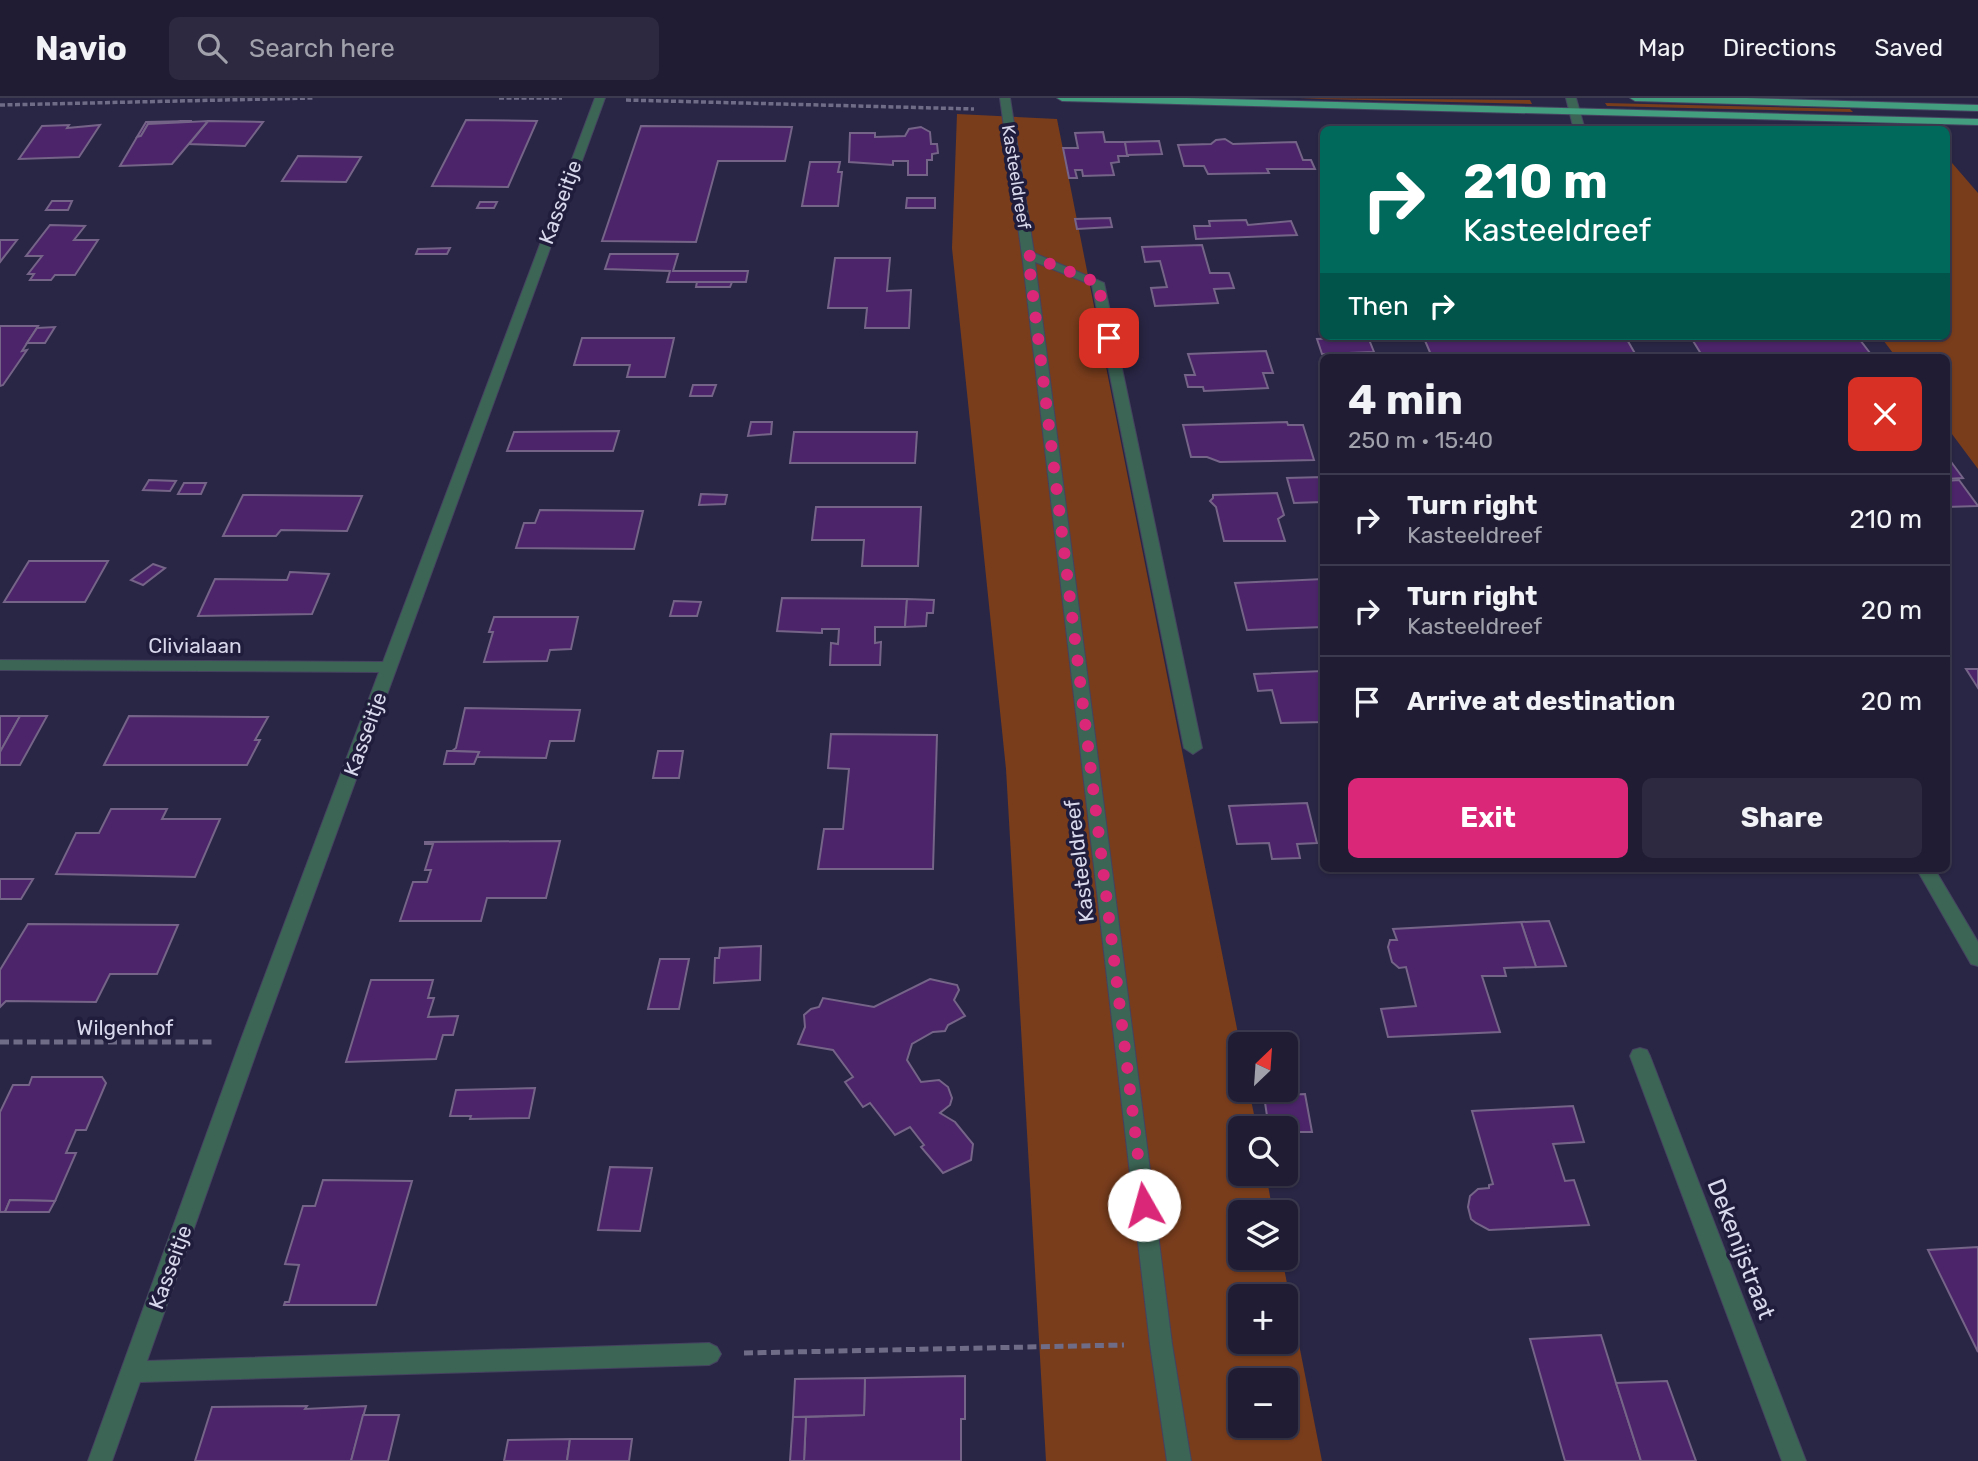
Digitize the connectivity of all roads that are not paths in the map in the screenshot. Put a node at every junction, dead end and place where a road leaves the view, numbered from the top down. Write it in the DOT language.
graph roads {
  1 [pos="600,98"];
  2 [pos="1005,98"];
  3 [pos="1062,98"];
  4 [pos="1635,98"];
  5 [pos="1573,104"];
  6 [pos="1978,107"];
  7 [pos="1978,122"];
  8 [pos="1579,126"];
  9 [pos="1028,255"];
  10 [pos="0,665"];
  11 [pos="390,667"];
  12 [pos="1193,748"];
  13 [pos="1927,872"];
  14 [pos="1978,958"];
  15 [pos="1640,1056"];
  16 [pos="709,1354"];
  17 [pos="132,1372"];
  18 [pos="100,1461"];
  19 [pos="1179,1461"];
  20 [pos="1794,1461"];
  1 -- 11 [label="street, Kasseitje"];
  2 -- 9 [label="street, Kasteeldreef"];
  3 -- 5 [label="main road"];
  4 -- 6 [label="main road"];
  5 -- 7 [label="main road"];
  5 -- 8 [label="street"];
  9 -- 12 [label="street, Kasteeldreef"];
  9 -- 19 [label="street, Kasteeldreef"];
  10 -- 11 [label="street, Clivialaan"];
  11 -- 17 [label="street, Kasseitje"];
  13 -- 14 [label="street"];
  15 -- 20 [label="street, Dekenijstraat"];
  16 -- 17 [label="street"];
  17 -- 18 [label="street, Kasseitje"];
}
